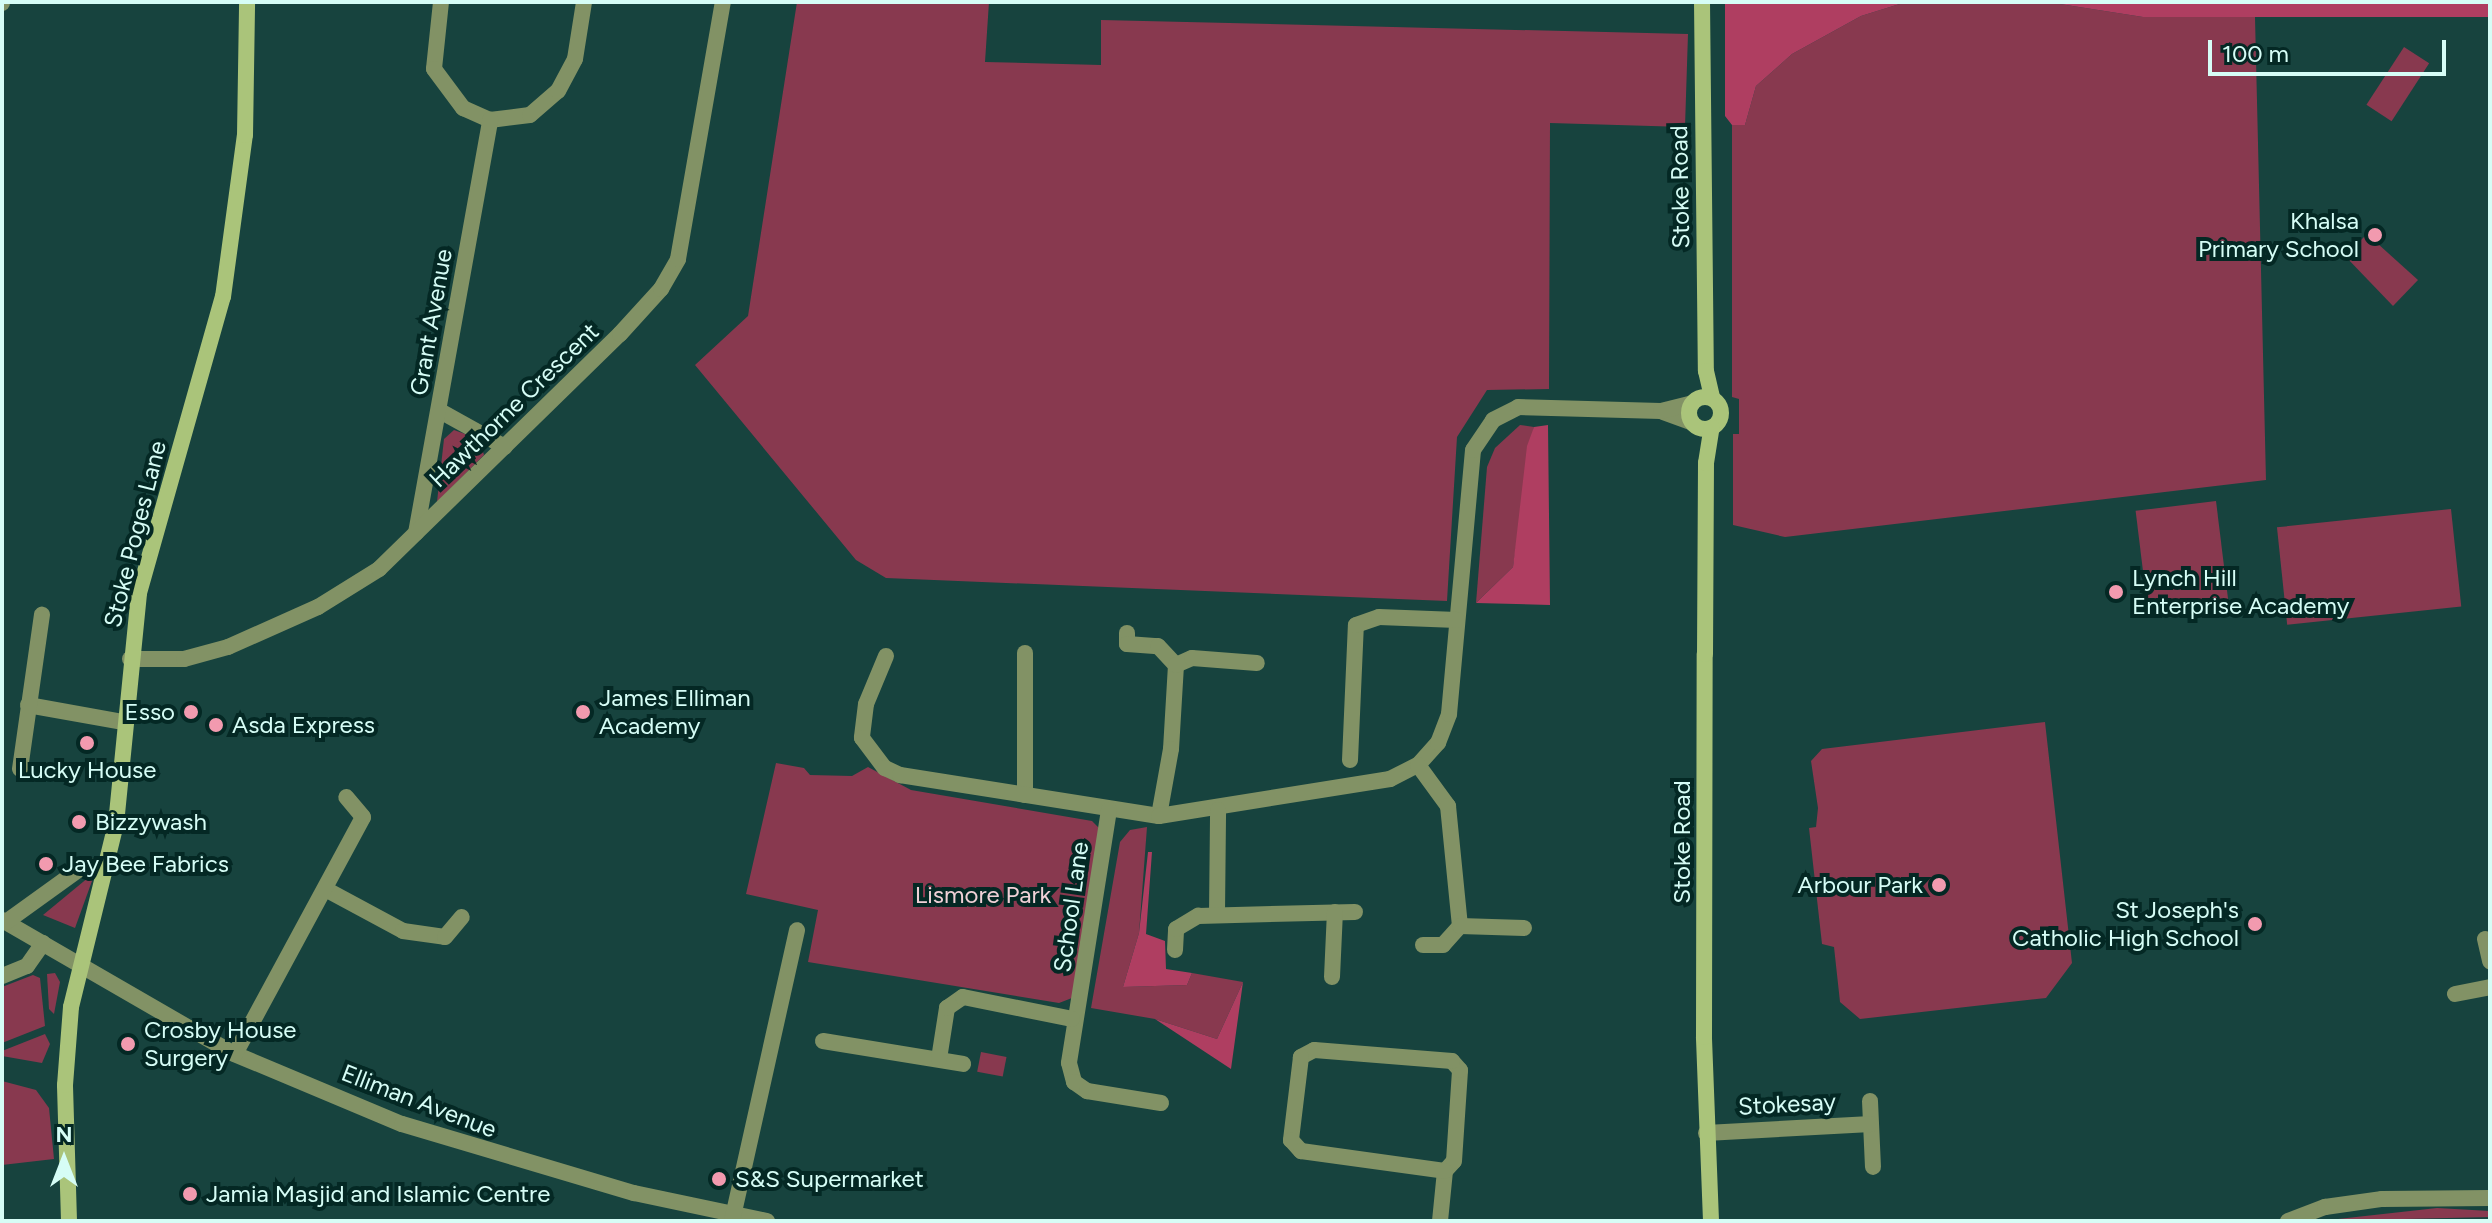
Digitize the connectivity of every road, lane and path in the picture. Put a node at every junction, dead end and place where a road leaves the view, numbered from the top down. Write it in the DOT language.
graph roads {
  1 [pos="247,2"];
  2 [pos="441,2"];
  3 [pos="584,2"];
  4 [pos="723,2"];
  5 [pos="1702,2"];
  6 [pos="490,120"];
  7 [pos="1699,400"];
  8 [pos="440,411"];
  9 [pos="1661,411"];
  10 [pos="1700,425"];
  11 [pos="505,447"];
  12 [pos="416,533"];
  13 [pos="42,615"];
  14 [pos="1457,620"];
  15 [pos="1127,633"];
  16 [pos="1025,653"];
  17 [pos="886,656"];
  18 [pos="130,659"];
  19 [pos="1257,663"];
  20 [pos="1176,665"];
  21 [pos="28,705"];
  22 [pos="123,722"];
  23 [pos="1350,760"];
  24 [pos="1418,765"];
  25 [pos="20,769"];
  26 [pos="1025,795"];
  27 [pos="346,797"];
  28 [pos="1109,810"];
  29 [pos="1218,810"];
  30 [pos="1159,816"];
  31 [pos="108,865"];
  32 [pos="327,890"];
  33 [pos="1335,912"];
  34 [pos="1355,912"];
  35 [pos="1217,913"];
  36 [pos="462,917"];
  37 [pos="4,921"];
  38 [pos="1460,926"];
  39 [pos="1524,928"];
  40 [pos="797,930"];
  41 [pos="2485,939"];
  42 [pos="43,943"];
  43 [pos="1423,945"];
  44 [pos="1175,950"];
  45 [pos="80,961"];
  46 [pos="2490,961"];
  47 [pos="2,976"];
  48 [pos="1332,977"];
  49 [pos="2490,987"];
  50 [pos="2455,994"];
  51 [pos="1072,1019"];
  52 [pos="823,1041"];
  53 [pos="235,1054"];
  54 [pos="939,1059"];
  55 [pos="963,1064"];
  56 [pos="1870,1101"];
  57 [pos="1161,1103"];
  58 [pos="1871,1124"];
  59 [pos="1706,1133"];
  60 [pos="1873,1167"];
  61 [pos="1445,1171"];
  62 [pos="2490,1198"];
  63 [pos="733,1218"];
  64 [pos="69,1221"];
  65 [pos="767,1221"];
  66 [pos="1440,1221"];
  67 [pos="1711,1221"];
  68 [pos="2288,1221"];
  1 -- 18 [label="main road, Stoke Poges Lane"];
  2 -- 6 [label="street"];
  3 -- 6 [label="street"];
  4 -- 11 [label="street, Hawthorne Crescent"];
  5 -- 7 [label="main road, Stoke Road"];
  6 -- 8 [label="street, Grant Avenue"];
  7 -- 9 [label="street"];
  7 -- 10 [label="main road"];
  7 -- 10 [label="main road"];
  8 -- 11 [label="street"];
  8 -- 12 [label="street, Grant Avenue"];
  9 -- 10 [label="street"];
  9 -- 14 [label="street"];
  10 -- 59 [label="main road, Stoke Road"];
  11 -- 12 [label="street, Hawthorne Crescent"];
  12 -- 18 [label="street, Hawthorne Crescent"];
  13 -- 21 [label="street"];
  14 -- 23 [label="street"];
  14 -- 24 [label="street"];
  15 -- 20 [label="street"];
  16 -- 26 [label="street"];
  17 -- 26 [label="street"];
  18 -- 22 [label="main road, Stoke Poges Lane"];
  19 -- 20 [label="street"];
  20 -- 30 [label="street"];
  21 -- 22 [label="street"];
  21 -- 25 [label="street"];
  22 -- 31 [label="main road, Stoke Poges Lane"];
  24 -- 29 [label="street"];
  24 -- 38 [label="street"];
  26 -- 28 [label="street"];
  27 -- 32 [label="street"];
  28 -- 30 [label="street"];
  28 -- 51 [label="street, School Lane"];
  29 -- 30 [label="street"];
  29 -- 35 [label="street"];
  31 -- 37 [label="street"];
  31 -- 45 [label="main road, Stoke Poges Lane"];
  32 -- 36 [label="street"];
  32 -- 53 [label="street"];
  33 -- 34 [label="street"];
  33 -- 35 [label="street"];
  33 -- 48 [label="street"];
  35 -- 44 [label="street"];
  37 -- 42 [label="street, Elliman Avenue"];
  38 -- 39 [label="street"];
  38 -- 43 [label="street"];
  40 -- 63 [label="street"];
  41 -- 46 [label="street"];
  42 -- 45 [label="street, Elliman Avenue"];
  42 -- 47 [label="street"];
  45 -- 53 [label="street, Elliman Avenue"];
  45 -- 64 [label="main road, Stoke Poges Lane"];
  49 -- 50 [label="street"];
  51 -- 54 [label="street"];
  51 -- 57 [label="street, School Lane"];
  52 -- 54 [label="street"];
  53 -- 63 [label="street, Elliman Avenue"];
  54 -- 55 [label="street"];
  56 -- 58 [label="street, Stokesay"];
  58 -- 59 [label="street, Stokesay"];
  58 -- 60 [label="street, Stokesay"];
  59 -- 67 [label="main road, Stoke Road"];
  61 -- 61 [label="street"];
  61 -- 66 [label="street"];
  62 -- 68 [label="street"];
  63 -- 65 [label="street, Elliman Avenue"];
}
